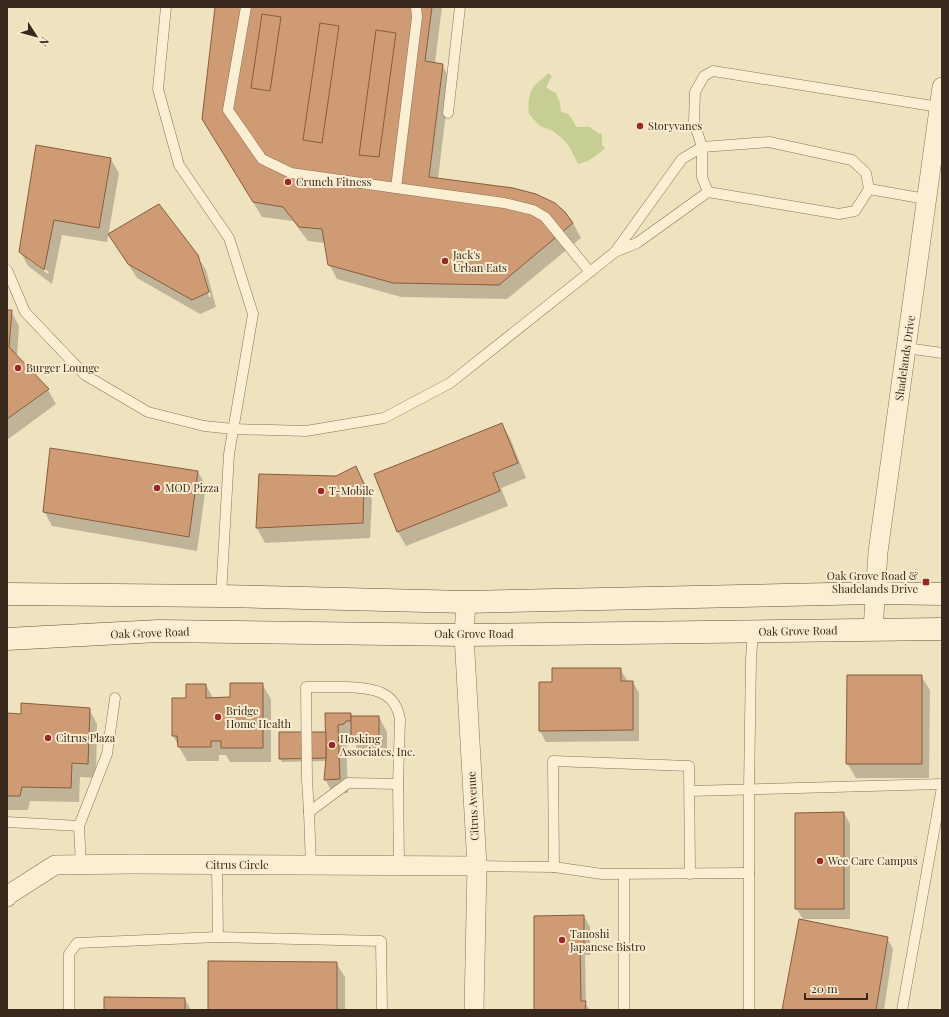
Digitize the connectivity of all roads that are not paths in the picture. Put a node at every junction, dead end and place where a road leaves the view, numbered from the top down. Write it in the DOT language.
graph roads {
  1 [pos="166,7"];
  2 [pos="246,7"];
  3 [pos="416,7"];
  4 [pos="460,7"];
  5 [pos="942,86"];
  6 [pos="939,107"];
  7 [pos="448,113"];
  8 [pos="702,147"];
  9 [pos="396,188"];
  10 [pos="869,189"];
  11 [pos="708,192"];
  12 [pos="926,199"];
  13 [pos="615,252"];
  14 [pos="7,270"];
  15 [pos="590,272"];
  16 [pos="906,348"];
  17 [pos="942,353"];
  18 [pos="233,429"];
  19 [pos="874,593"];
  20 [pos="7,594"];
  21 [pos="942,594"];
  22 [pos="221,596"];
  23 [pos="466,602"];
  24 [pos="942,629"];
  25 [pos="872,630"];
  26 [pos="754,632"];
  27 [pos="464,635"];
  28 [pos="7,639"];
  29 [pos="115,698"];
  30 [pos="398,784"];
  31 [pos="942,784"];
  32 [pos="942,787"];
  33 [pos="749,790"];
  34 [pos="690,791"];
  35 [pos="309,812"];
  36 [pos="7,822"];
  37 [pos="79,826"];
  38 [pos="81,865"];
  39 [pos="217,865"];
  40 [pos="311,866"];
  41 [pos="399,866"];
  42 [pos="477,866"];
  43 [pos="554,867"];
  44 [pos="749,873"];
  45 [pos="624,874"];
  46 [pos="690,874"];
  47 [pos="7,895"];
  48 [pos="218,937"];
  49 [pos="69,1010"];
  50 [pos="382,1010"];
  51 [pos="474,1010"];
  52 [pos="624,1010"];
  53 [pos="749,1010"];
  54 [pos="902,1010"];
  1 -- 18 [label="lane"];
  2 -- 9 [label="lane"];
  3 -- 9 [label="lane"];
  4 -- 7 [label="lane"];
  5 -- 6 [label="street, Shadelands Drive"];
  6 -- 8 [label="lane"];
  6 -- 12 [label="street, Shadelands Drive"];
  8 -- 10 [label="lane"];
  8 -- 11 [label="lane"];
  8 -- 13 [label="lane"];
  9 -- 15 [label="lane"];
  10 -- 11 [label="lane"];
  10 -- 12 [label="lane"];
  11 -- 13 [label="lane"];
  12 -- 16 [label="street, Shadelands Drive"];
  13 -- 15 [label="lane"];
  14 -- 18 [label="lane"];
  15 -- 18 [label="lane"];
  16 -- 17 [label="lane"];
  16 -- 19 [label="street, Shadelands Drive"];
  18 -- 22 [label="lane"];
  19 -- 21 [label="main road"];
  19 -- 23 [label="main road"];
  19 -- 25 [label="street, Shadelands Drive"];
  20 -- 22 [label="main road"];
  22 -- 23 [label="main road"];
  23 -- 27 [label="street, Citrus Avenue"];
  24 -- 25 [label="main road, Oak Grove Road"];
  25 -- 26 [label="main road, Oak Grove Road"];
  26 -- 27 [label="main road, Oak Grove Road"];
  26 -- 33 [label="lane"];
  27 -- 28 [label="main road, Oak Grove Road"];
  27 -- 42 [label="street, Citrus Avenue"];
  29 -- 37 [label="lane"];
  30 -- 35 [label="lane"];
  30 -- 35 [label="lane"];
  30 -- 41 [label="lane"];
  31 -- 33 [label="lane"];
  32 -- 54 [label="lane"];
  33 -- 34 [label="lane"];
  33 -- 44 [label="lane"];
  34 -- 43 [label="lane"];
  34 -- 46 [label="lane"];
  35 -- 40 [label="lane"];
  36 -- 37 [label="lane"];
  37 -- 38 [label="lane"];
  38 -- 39 [label="street, Citrus Circle"];
  38 -- 47 [label="street, Citrus Circle"];
  39 -- 40 [label="street, Citrus Circle"];
  39 -- 48 [label="lane"];
  40 -- 41 [label="street, Citrus Circle"];
  41 -- 42 [label="street, Citrus Circle"];
  42 -- 43 [label="lane"];
  42 -- 51 [label="street, Citrus Avenue"];
  43 -- 45 [label="lane"];
  44 -- 46 [label="lane"];
  44 -- 53 [label="lane"];
  45 -- 46 [label="lane"];
  45 -- 52 [label="lane"];
  48 -- 49 [label="lane"];
  48 -- 50 [label="lane"];
}
